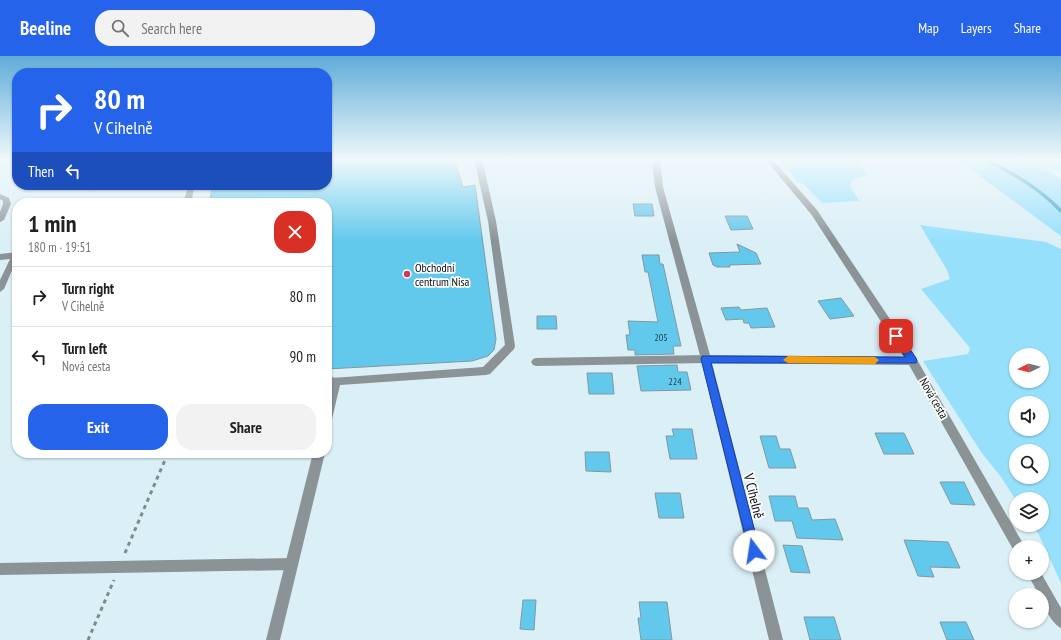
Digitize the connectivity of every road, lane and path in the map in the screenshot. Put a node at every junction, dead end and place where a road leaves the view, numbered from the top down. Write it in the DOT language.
graph roads {
  1 [pos="484,186"];
  2 [pos="659,186"];
  3 [pos="792,186"];
  4 [pos="0,196"];
  5 [pos="1,216"];
  6 [pos="12,256"];
  7 [pos="0,257"];
  8 [pos="12,264"];
  9 [pos="0,289"];
  10 [pos="706,359"];
  11 [pos="912,361"];
  12 [pos="536,362"];
  13 [pos="332,381"];
  14 [pos="166,458"];
  15 [pos="318,458"];
  16 [pos="1015,540"];
  17 [pos="292,564"];
  18 [pos="119,567"];
  19 [pos="0,569"];
  20 [pos="1038,580"];
  21 [pos="1061,621"];
  22 [pos="88,640"];
  23 [pos="273,640"];
  24 [pos="776,640"];
  1 -- 13 [label="street"];
  2 -- 10 [label="street, V Cihelně"];
  3 -- 11 [label="street, Nová cesta"];
  4 -- 5 [label="lane"];
  6 -- 7 [label="lane"];
  8 -- 9 [label="lane"];
  10 -- 11 [label="street"];
  10 -- 12 [label="lane"];
  10 -- 24 [label="street, V Cihelně"];
  11 -- 16 [label="street, Nová cesta"];
  14 -- 18 [label="path"];
  15 -- 17 [label="street"];
  17 -- 18 [label="lane"];
  17 -- 23 [label="street"];
  18 -- 19 [label="lane"];
  18 -- 22 [label="path"];
  20 -- 21 [label="street"];
}
